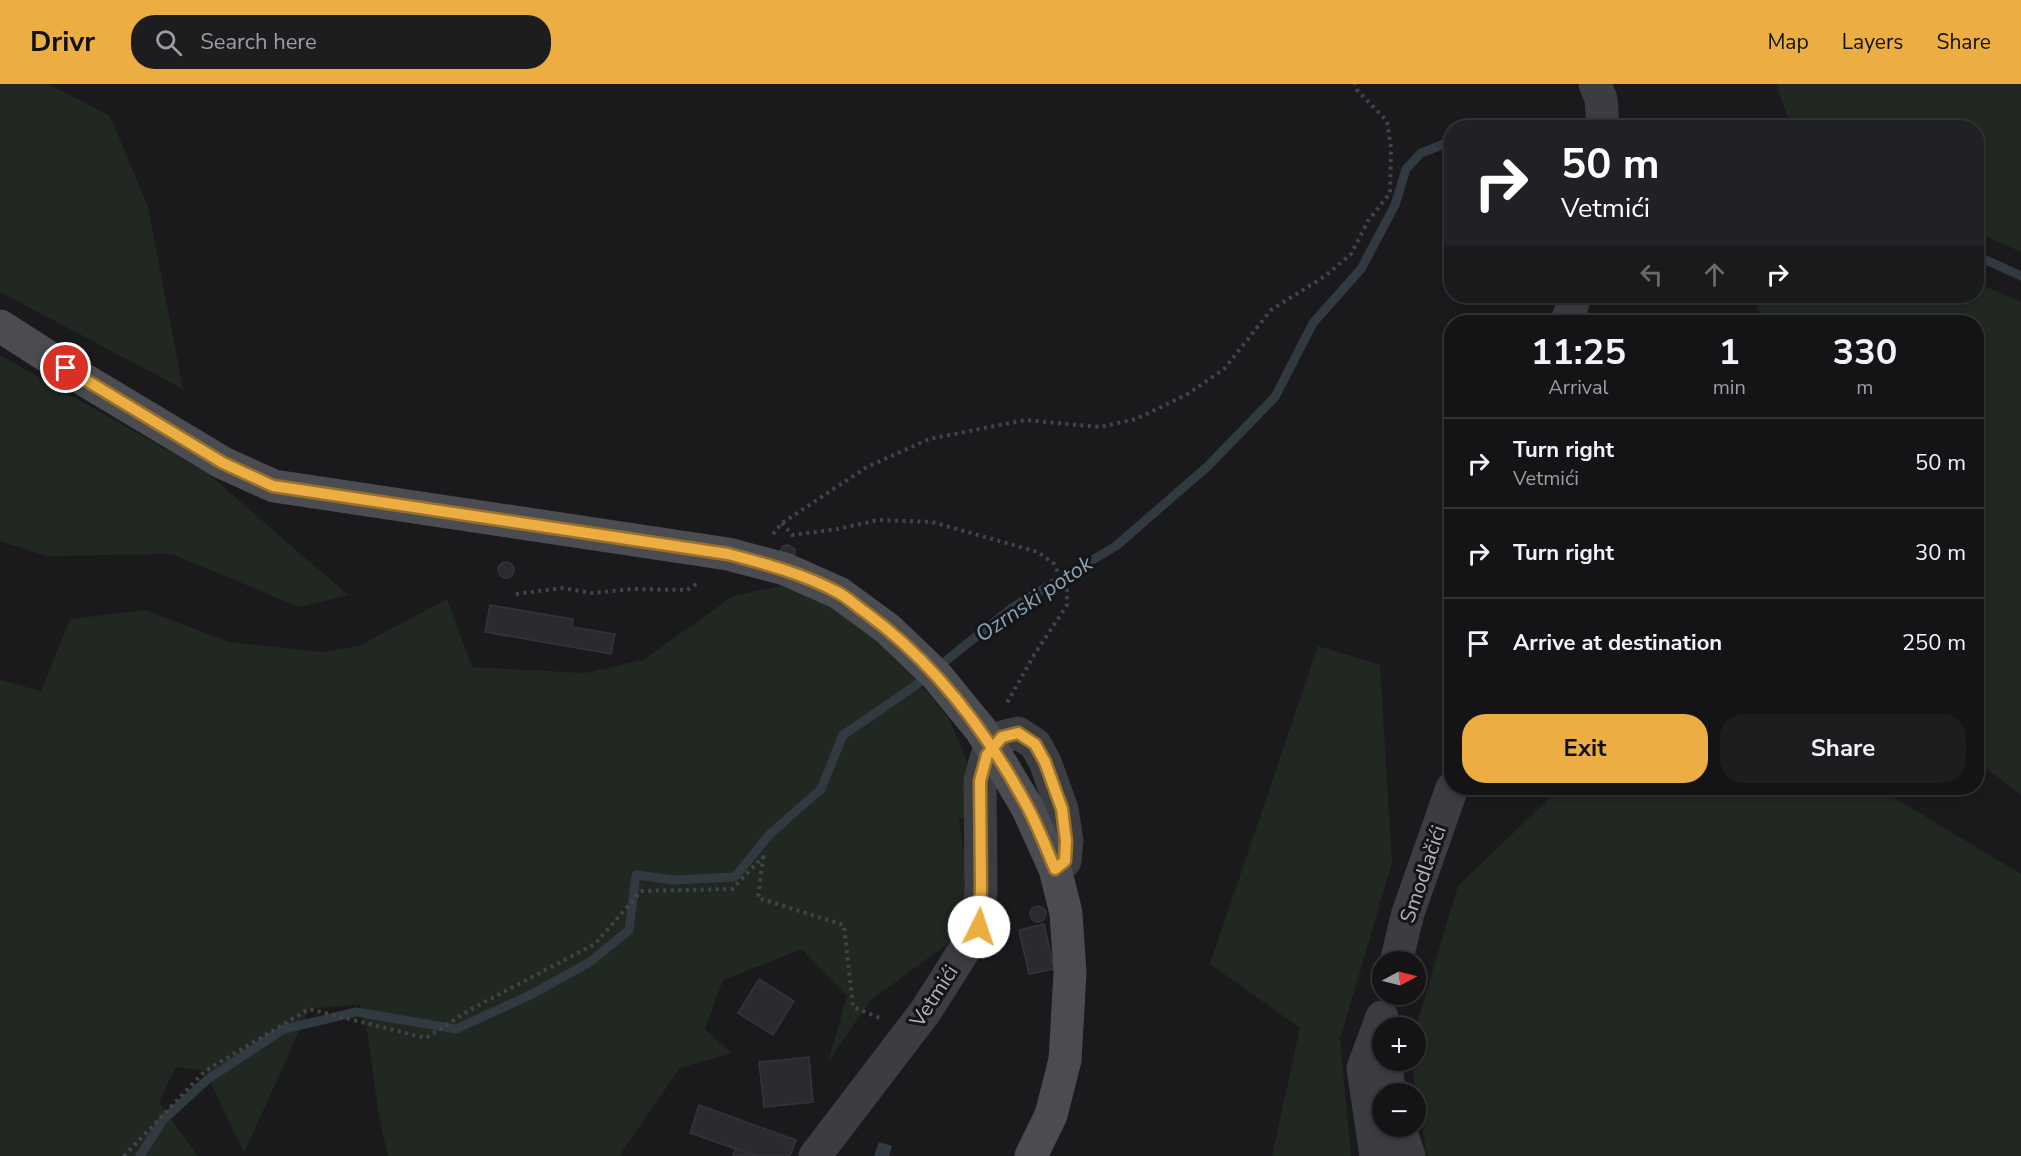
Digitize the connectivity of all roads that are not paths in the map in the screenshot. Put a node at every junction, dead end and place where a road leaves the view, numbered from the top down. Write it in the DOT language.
graph roads {
  1 [pos="0,326"];
  2 [pos="1450,795"];
  3 [pos="1055,869"];
  4 [pos="1399,951"];
  5 [pos="1384,1013"];
  6 [pos="1402,1137"];
  7 [pos="815,1156"];
  8 [pos="1031,1156"];
  9 [pos="1376,1156"];
  10 [pos="1409,1156"];
  1 -- 3 [label="street, bridge"];
  2 -- 4 [label="street, Smodlačići"];
  3 -- 7 [label="street, Vetmići"];
  3 -- 8 [label="street"];
  5 -- 9 [label="street"];
  6 -- 10 [label="street"];
}
